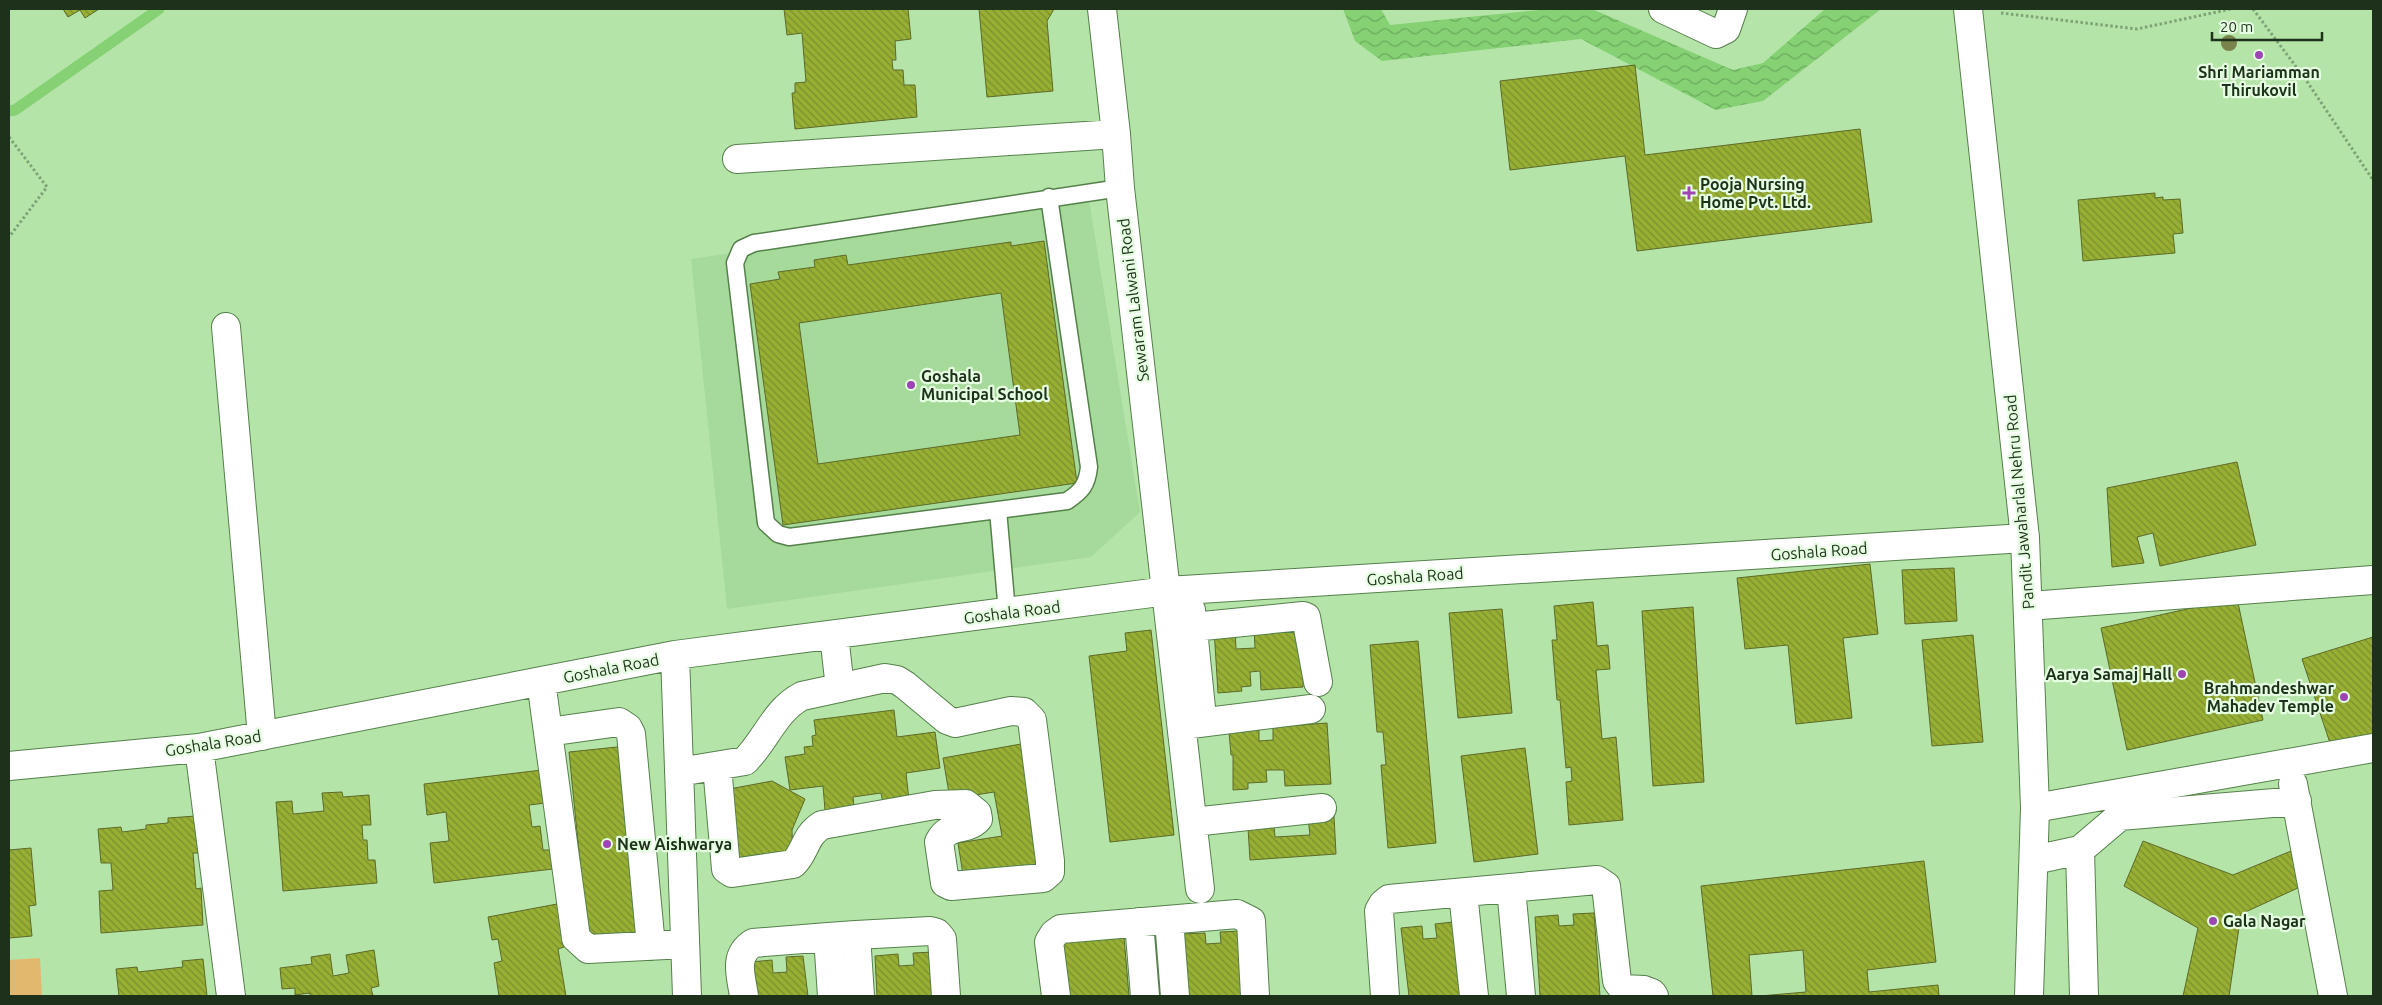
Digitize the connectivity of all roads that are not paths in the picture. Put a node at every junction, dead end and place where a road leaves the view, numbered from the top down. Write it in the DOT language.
graph roads {
  1 [pos="1102,9"];
  2 [pos="1663,9"];
  3 [pos="1733,9"];
  4 [pos="1968,9"];
  5 [pos="1116,134"];
  6 [pos="737,159"];
  7 [pos="1120,188"];
  8 [pos="1049,197"];
  9 [pos="226,327"];
  10 [pos="998,510"];
  11 [pos="2025,538"];
  12 [pos="2373,580"];
  13 [pos="1178,590"];
  14 [pos="2029,606"];
  15 [pos="1006,612"];
  16 [pos="1193,627"];
  17 [pos="834,635"];
  18 [pos="675,655"];
  19 [pos="541,681"];
  20 [pos="1318,682"];
  21 [pos="840,688"];
  22 [pos="1311,709"];
  23 [pos="1192,716"];
  24 [pos="548,732"];
  25 [pos="262,736"];
  26 [pos="199,748"];
  27 [pos="2373,748"];
  28 [pos="2288,763"];
  29 [pos="9,766"];
  30 [pos="717,766"];
  31 [pos="679,772"];
  32 [pos="2297,802"];
  33 [pos="1322,808"];
  34 [pos="2035,808"];
  35 [pos="1193,822"];
  36 [pos="2080,850"];
  37 [pos="2034,860"];
  38 [pos="1511,888"];
  39 [pos="1200,889"];
  40 [pos="1463,893"];
  41 [pos="1169,920"];
  42 [pos="1139,922"];
  43 [pos="856,935"];
  44 [pos="828,937"];
  45 [pos="685,944"];
  46 [pos="651,946"];
  47 [pos="231,996"];
  48 [pos="687,996"];
  49 [pos="744,996"];
  50 [pos="832,996"];
  51 [pos="860,996"];
  52 [pos="946,996"];
  53 [pos="1056,996"];
  54 [pos="1145,996"];
  55 [pos="1175,996"];
  56 [pos="1255,996"];
  57 [pos="1385,996"];
  58 [pos="1474,996"];
  59 [pos="1521,996"];
  60 [pos="1654,996"];
  61 [pos="2029,996"];
  62 [pos="2084,996"];
  63 [pos="2333,996"];
  1 -- 5 [label="street, Sewaram Lalwani Road"];
  2 -- 3 [label="street"];
  4 -- 11 [label="street, Pandit Jawaharlal Nehru Road"];
  5 -- 6 [label="street"];
  5 -- 7 [label="street, Sewaram Lalwani Road"];
  7 -- 8 [label="lane"];
  7 -- 13 [label="street, Sewaram Lalwani Road"];
  8 -- 10 [label="lane"];
  8 -- 10 [label="lane"];
  9 -- 25 [label="street"];
  10 -- 15 [label="lane"];
  11 -- 13 [label="street, Goshala Road"];
  11 -- 14 [label="street, Pandit Jawaharlal Nehru Road"];
  12 -- 14 [label="street"];
  13 -- 15 [label="street, Goshala Road"];
  13 -- 16 [label="street"];
  13 -- 23 [label="street"];
  14 -- 34 [label="street, Pandit Jawaharlal Nehru Road"];
  15 -- 17 [label="street, Goshala Road"];
  16 -- 20 [label="street"];
  16 -- 23 [label="street"];
  17 -- 18 [label="street, Goshala Road"];
  17 -- 21 [label="street"];
  18 -- 19 [label="street, Goshala Road"];
  18 -- 31 [label="street"];
  19 -- 24 [label="street"];
  19 -- 25 [label="street, Goshala Road"];
  21 -- 30 [label="street"];
  21 -- 30 [label="street"];
  22 -- 23 [label="street"];
  23 -- 35 [label="street"];
  24 -- 46 [label="street"];
  24 -- 46 [label="street"];
  25 -- 26 [label="street, Goshala Road"];
  26 -- 29 [label="street, Goshala Road"];
  26 -- 47 [label="street"];
  27 -- 28 [label="street"];
  28 -- 32 [label="street"];
  28 -- 34 [label="street"];
  30 -- 31 [label="street"];
  31 -- 45 [label="street"];
  32 -- 36 [label="street"];
  32 -- 63 [label="street"];
  33 -- 35 [label="street"];
  34 -- 37 [label="street, Pandit Jawaharlal Nehru Road"];
  35 -- 39 [label="street"];
  36 -- 37 [label="street"];
  36 -- 62 [label="street"];
  37 -- 61 [label="street, Pandit Jawaharlal Nehru Road"];
  38 -- 40 [label="street"];
  38 -- 59 [label="street"];
  38 -- 60 [label="street"];
  40 -- 57 [label="street"];
  40 -- 58 [label="street"];
  41 -- 42 [label="street"];
  41 -- 55 [label="street"];
  41 -- 56 [label="street"];
  42 -- 53 [label="street"];
  42 -- 54 [label="street"];
  43 -- 44 [label="street"];
  43 -- 51 [label="street"];
  43 -- 52 [label="street"];
  44 -- 49 [label="street"];
  44 -- 50 [label="street"];
  45 -- 46 [label="street"];
  45 -- 48 [label="street"];
}
